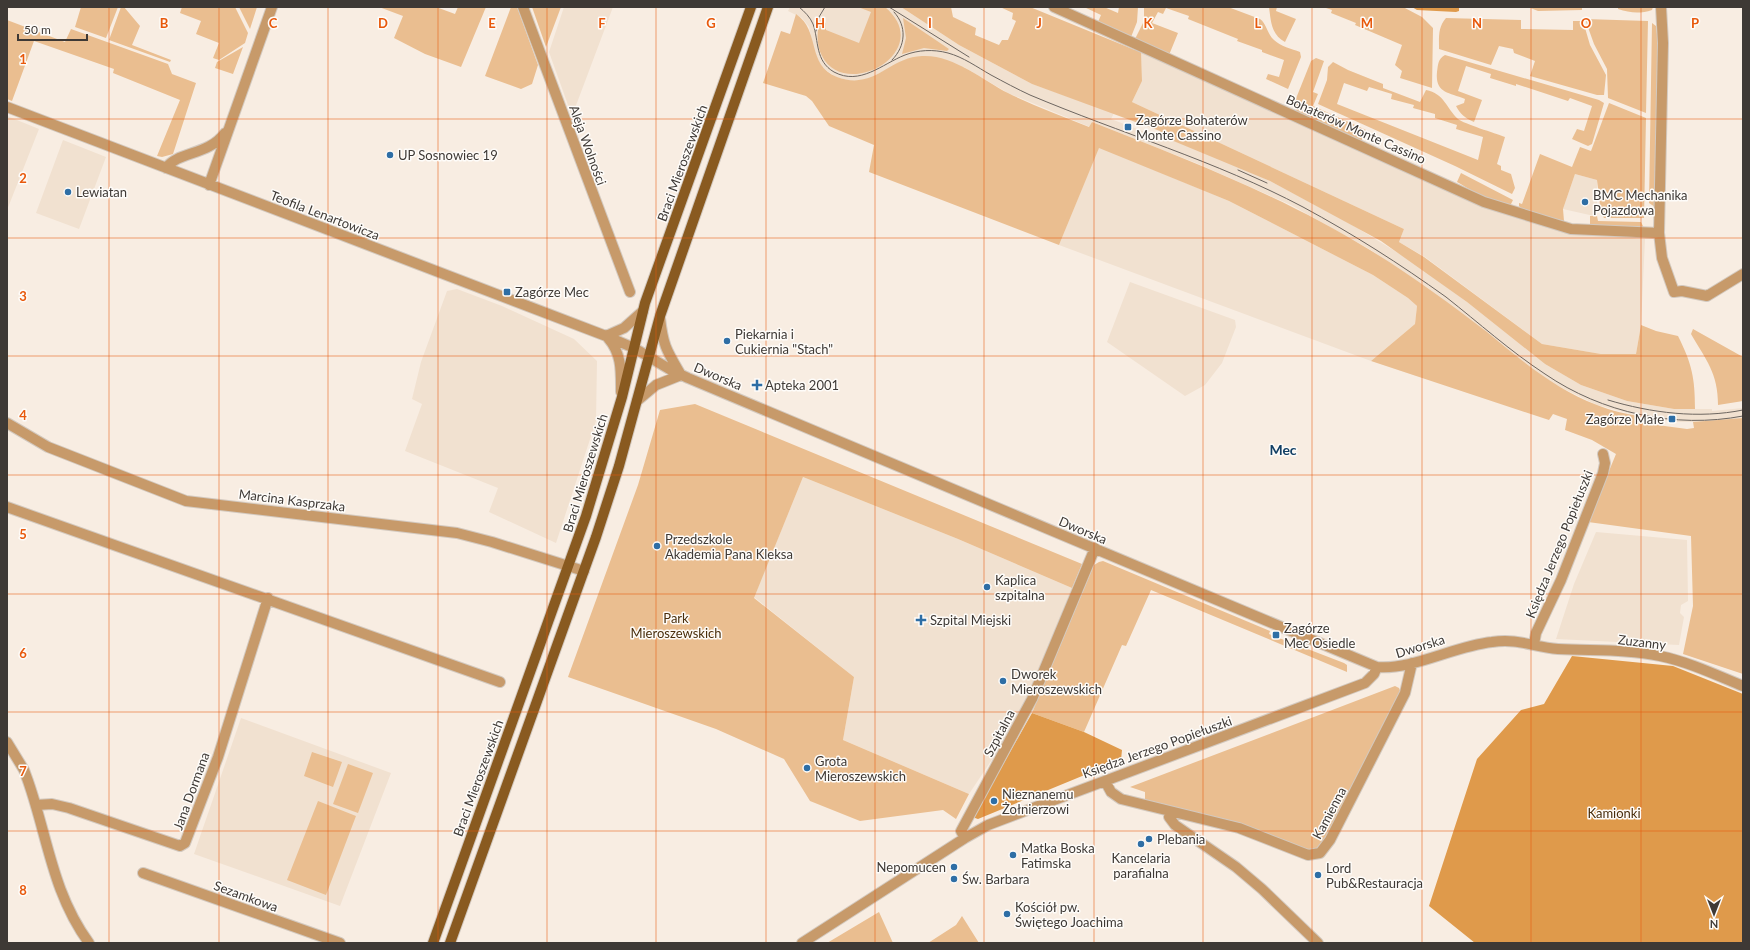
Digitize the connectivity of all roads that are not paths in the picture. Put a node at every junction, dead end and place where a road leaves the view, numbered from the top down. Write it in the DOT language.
graph roads {
  1 [pos="272,7"];
  2 [pos="523,7"];
  3 [pos="751,7"];
  4 [pos="1054,7"];
  5 [pos="1661,7"];
  6 [pos="768,9"];
  7 [pos="7,107"];
  8 [pos="230,125"];
  9 [pos="166,168"];
  10 [pos="209,185"];
  11 [pos="1659,233"];
  12 [pos="1743,274"];
  13 [pos="630,292"];
  14 [pos="643,311"];
  15 [pos="660,316"];
  16 [pos="606,336"];
  17 [pos="634,348"];
  18 [pos="649,357"];
  19 [pos="681,375"];
  20 [pos="622,397"];
  21 [pos="638,401"];
  22 [pos="7,423"];
  23 [pos="1603,454"];
  24 [pos="7,507"];
  25 [pos="1094,548"];
  26 [pos="568,566"];
  27 [pos="584,571"];
  28 [pos="268,598"];
  29 [pos="1534,644"];
  30 [pos="1412,663"];
  31 [pos="1377,668"];
  32 [pos="500,682"];
  33 [pos="1743,686"];
  34 [pos="7,742"];
  35 [pos="1105,781"];
  36 [pos="36,804"];
  37 [pos="1170,812"];
  38 [pos="965,838"];
  39 [pos="143,872"];
  40 [pos="89,943"];
  41 [pos="340,943"];
  42 [pos="433,943"];
  43 [pos="450,943"];
  44 [pos="802,943"];
  45 [pos="1318,943"];
  1 -- 8 [label="street"];
  2 -- 13 [label="street, Aleja Wolności"];
  3 -- 14 [label="main road, Braci Mieroszewskich"];
  4 -- 11 [label="street, Bohaterów Monte Cassino"];
  5 -- 11 [label="street"];
  6 -- 15 [label="main road"];
  7 -- 9 [label="street, Teofila Lenartowicza"];
  8 -- 9 [label="street"];
  8 -- 10 [label="street"];
  9 -- 10 [label="street, Teofila Lenartowicza"];
  10 -- 16 [label="street, Teofila Lenartowicza"];
  11 -- 12 [label="street"];
  14 -- 16 [label="street"];
  14 -- 17 [label="main road, Braci Mieroszewskich"];
  15 -- 18 [label="main road"];
  15 -- 19 [label="street"];
  16 -- 17 [label="street, Teofila Lenartowicza"];
  16 -- 20 [label="street"];
  17 -- 18 [label="street, Dworska"];
  17 -- 20 [label="main road, Braci Mieroszewskich"];
  18 -- 19 [label="street, Dworska"];
  18 -- 21 [label="main road"];
  19 -- 21 [label="street"];
  19 -- 25 [label="street, Dworska"];
  20 -- 26 [label="main road, Braci Mieroszewskich"];
  21 -- 27 [label="main road"];
  22 -- 26 [label="street, Marcina Kasprzaka"];
  23 -- 29 [label="street, Księdza Jerzego Popiełuszki"];
  24 -- 28 [label="street"];
  25 -- 31 [label="street, Dworska"];
  25 -- 38 [label="street, Szpitalna"];
  26 -- 27 [label="street, Marcina Kasprzaka"];
  26 -- 42 [label="main road, Braci Mieroszewskich"];
  27 -- 43 [label="main road"];
  28 -- 32 [label="street"];
  28 -- 36 [label="street, Jana Dormana"];
  29 -- 30 [label="street, Dworska"];
  29 -- 33 [label="street, Zuzanny"];
  30 -- 31 [label="street, Dworska"];
  30 -- 37 [label="street, Kamienna"];
  31 -- 35 [label="street, Księdza Jerzego Popiełuszki"];
  34 -- 36 [label="street"];
  35 -- 37 [label="street, Kamienna"];
  35 -- 38 [label="street, Księdza Jerzego Popiełuszki"];
  36 -- 40 [label="street"];
  37 -- 45 [label="street"];
  38 -- 44 [label="street, Księdza Jerzego Popiełuszki"];
  39 -- 41 [label="street, Sezamkowa"];
}
